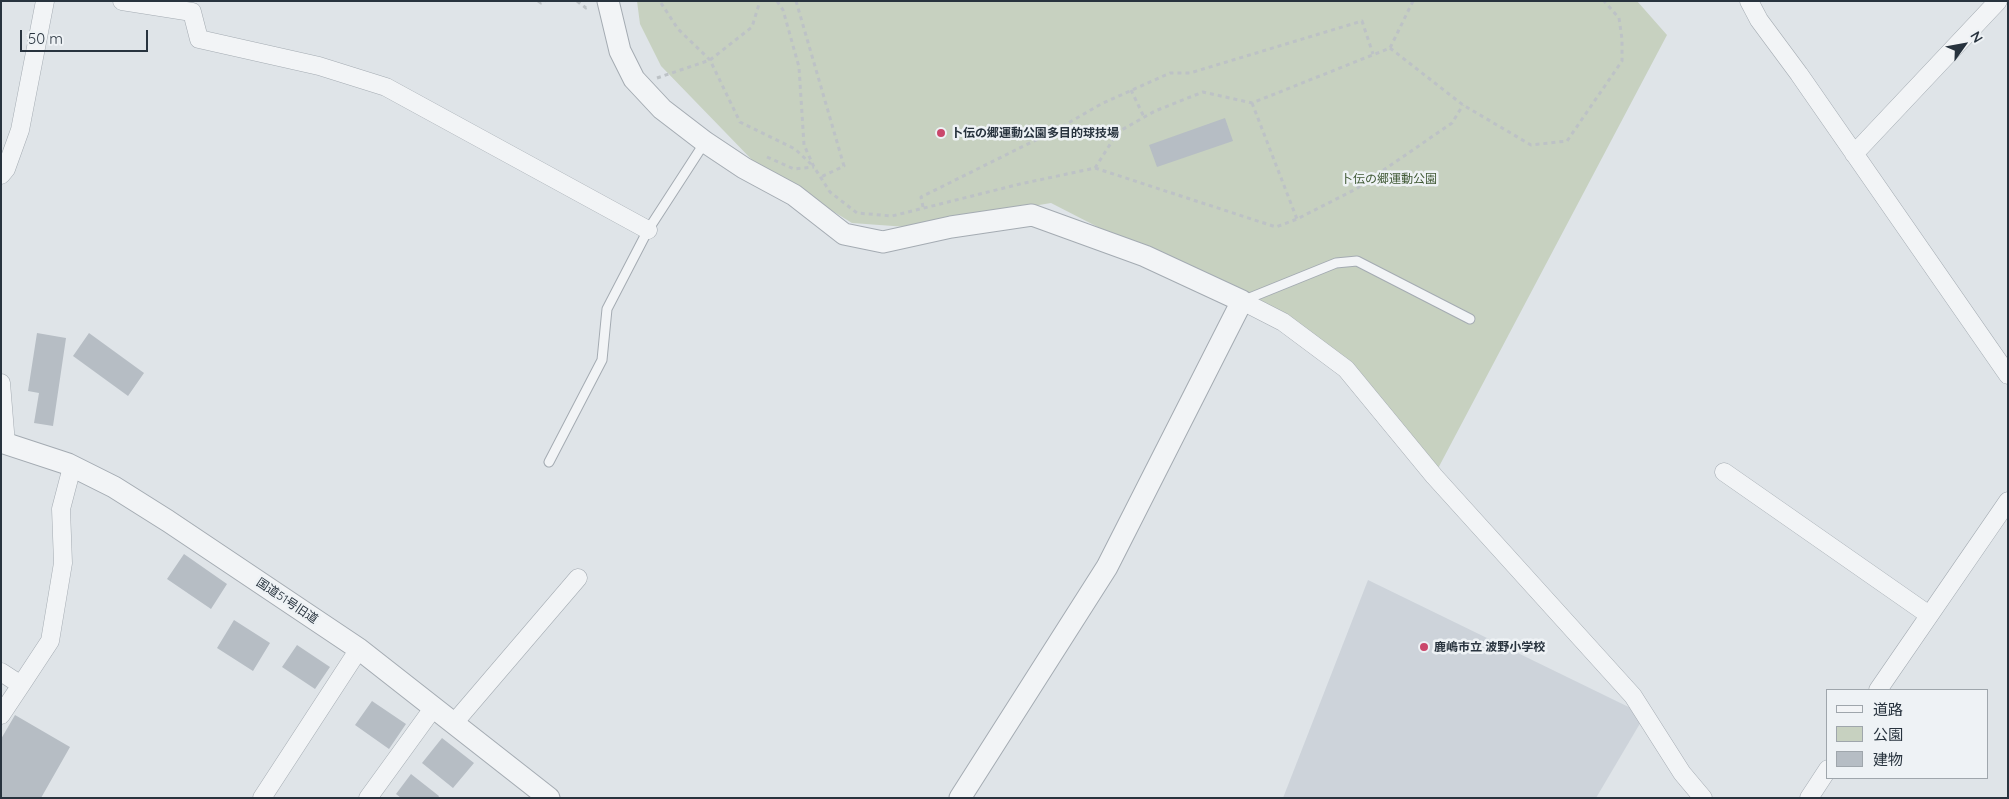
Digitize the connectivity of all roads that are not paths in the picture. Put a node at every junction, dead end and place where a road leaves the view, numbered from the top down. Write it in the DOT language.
graph roads {
  1 [pos="45,1"];
  2 [pos="122,1"];
  3 [pos="1749,1"];
  4 [pos="1998,1"];
  5 [pos="603,2"];
  6 [pos="705,142"];
  7 [pos="1854,154"];
  8 [pos="1,175"];
  9 [pos="648,230"];
  10 [pos="1242,301"];
  11 [pos="1470,319"];
  12 [pos="2008,375"];
  13 [pos="1,383"];
  14 [pos="4,443"];
  15 [pos="549,462"];
  16 [pos="72,467"];
  17 [pos="1724,472"];
  18 [pos="2006,508"];
  19 [pos="578,578"];
  20 [pos="1928,615"];
  21 [pos="359,649"];
  22 [pos="1,672"];
  23 [pos="21,685"];
  24 [pos="1879,689"];
  25 [pos="434,707"];
  26 [pos="1,715"];
  27 [pos="454,723"];
  28 [pos="1826,772"];
  29 [pos="262,798"];
  30 [pos="368,798"];
  31 [pos="549,798"];
  32 [pos="960,798"];
  33 [pos="1703,798"];
  34 [pos="1809,798"];
  1 -- 8 [label="street"];
  2 -- 9 [label="street"];
  3 -- 7 [label="street"];
  4 -- 7 [label="street"];
  5 -- 6 [label="street"];
  6 -- 9 [label="lane"];
  6 -- 10 [label="street"];
  7 -- 12 [label="street"];
  9 -- 15 [label="lane"];
  10 -- 11 [label="lane"];
  10 -- 32 [label="street"];
  10 -- 33 [label="street"];
  13 -- 14 [label="street"];
  14 -- 16 [label="street, 国道51号旧道"];
  16 -- 21 [label="street, 国道51号旧道"];
  16 -- 23 [label="street"];
  17 -- 20 [label="street"];
  18 -- 20 [label="street"];
  19 -- 27 [label="street"];
  20 -- 24 [label="street"];
  21 -- 25 [label="street, 国道51号旧道"];
  21 -- 29 [label="street"];
  22 -- 23 [label="street"];
  23 -- 26 [label="street"];
  25 -- 27 [label="street, 国道51号旧道"];
  25 -- 30 [label="street"];
  27 -- 31 [label="street, 国道51号旧道"];
  28 -- 34 [label="street"];
}
